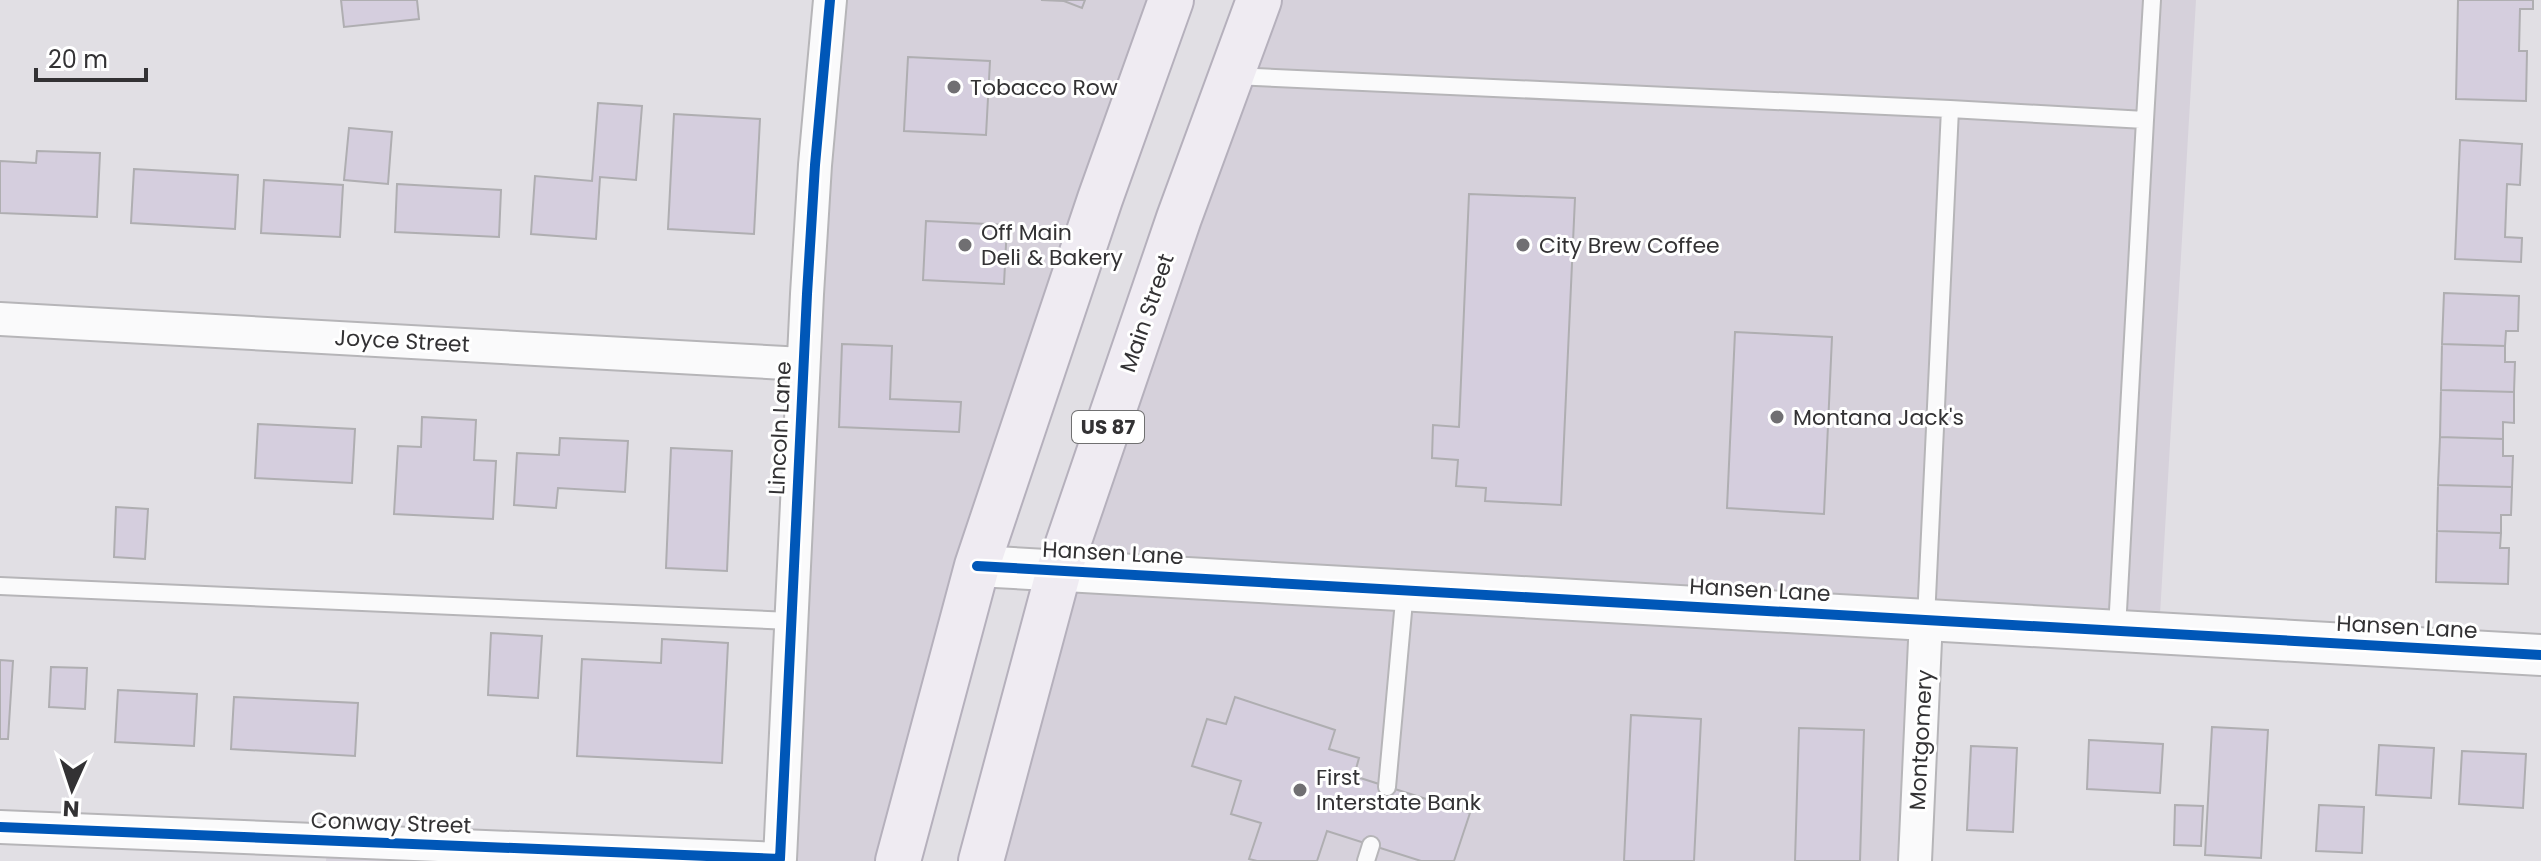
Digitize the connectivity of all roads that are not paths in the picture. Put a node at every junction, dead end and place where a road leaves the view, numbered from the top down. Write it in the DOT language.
graph roads {
  1 [pos="830,0"];
  2 [pos="1171,0"];
  3 [pos="1259,0"];
  4 [pos="2152,0"];
  5 [pos="1231,76"];
  6 [pos="1950,109"];
  7 [pos="2145,120"];
  8 [pos="0,319"];
  9 [pos="803,364"];
  10 [pos="977,566"];
  11 [pos="1059,570"];
  12 [pos="0,586"];
  13 [pos="1405,590"];
  14 [pos="1926,619"];
  15 [pos="791,621"];
  16 [pos="2117,630"];
  17 [pos="2541,655"];
  18 [pos="1387,787"];
  19 [pos="0,827"];
  20 [pos="780,859"];
  21 [pos="898,861"];
  22 [pos="981,861"];
  23 [pos="1915,861"];
  1 -- 9 [label="street, Lincoln Lane"];
  2 -- 10 [label="main road"];
  3 -- 5 [label="main road, Main Street / US 87"];
  4 -- 7 [label="lane"];
  5 -- 6 [label="lane"];
  5 -- 11 [label="main road, Main Street / US 87"];
  6 -- 7 [label="lane"];
  6 -- 14 [label="lane"];
  7 -- 16 [label="lane"];
  8 -- 9 [label="street, Joyce Street"];
  9 -- 15 [label="street, Lincoln Lane"];
  10 -- 11 [label="street, Hansen Lane"];
  10 -- 21 [label="main road"];
  11 -- 13 [label="street, Hansen Lane"];
  11 -- 22 [label="main road, Main Street / US 87"];
  12 -- 15 [label="lane"];
  13 -- 14 [label="street, Hansen Lane"];
  13 -- 18 [label="lane"];
  14 -- 16 [label="street, Hansen Lane"];
  14 -- 23 [label="street, Montgomery"];
  15 -- 20 [label="street, Lincoln Lane"];
  16 -- 17 [label="street, Hansen Lane"];
  19 -- 20 [label="street, Conway Street"];
}
